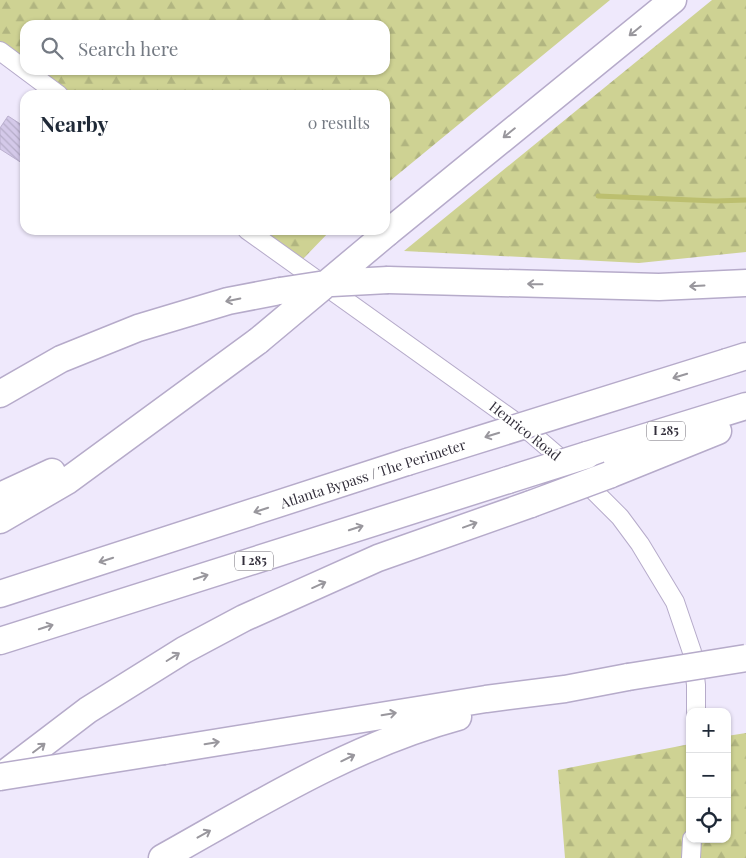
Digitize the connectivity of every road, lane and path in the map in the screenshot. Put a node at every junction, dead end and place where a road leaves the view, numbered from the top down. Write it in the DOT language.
graph roads {
  1 [pos="673,0"];
  2 [pos="0,51"];
  3 [pos="20,66"];
  4 [pos="32,75"];
  5 [pos="52,90"];
  6 [pos="390,231"];
  7 [pos="255,235"];
  8 [pos="385,235"];
  9 [pos="746,283"];
  10 [pos="736,359"];
  11 [pos="0,394"];
  12 [pos="172,405"];
  13 [pos="746,406"];
  14 [pos="746,419"];
  15 [pos="0,496"];
  16 [pos="0,520"];
  17 [pos="0,594"];
  18 [pos="0,641"];
  19 [pos="746,658"];
  20 [pos="565,689"];
  21 [pos="696,708"];
  22 [pos="0,777"];
  23 [pos="692,843"];
  24 [pos="162,858"];
  25 [pos="691,858"];
  1 -- 6 [label="highway, one-way, bridge"];
  2 -- 3 [label="street"];
  4 -- 5 [label="street"];
  7 -- 21 [label="street, Henrico Road"];
  8 -- 12 [label="highway, one-way, bridge"];
  9 -- 11 [label="highway, one-way, bridge"];
  10 -- 17 [label="highway, Atlanta Bypass / The Perimeter, one-way, bridge"];
  12 -- 15 [label="highway"];
  12 -- 16 [label="highway"];
  18 -- 13 [label="highway, I 285, one-way, bridge"];
  22 -- 14 [label="highway, one-way, bridge"];
  19 -- 20 [label="highway, bridge"];
  22 -- 20 [label="highway, one-way, bridge"];
  24 -- 20 [label="highway, one-way"];
  23 -- 25 [label="street"];
}
